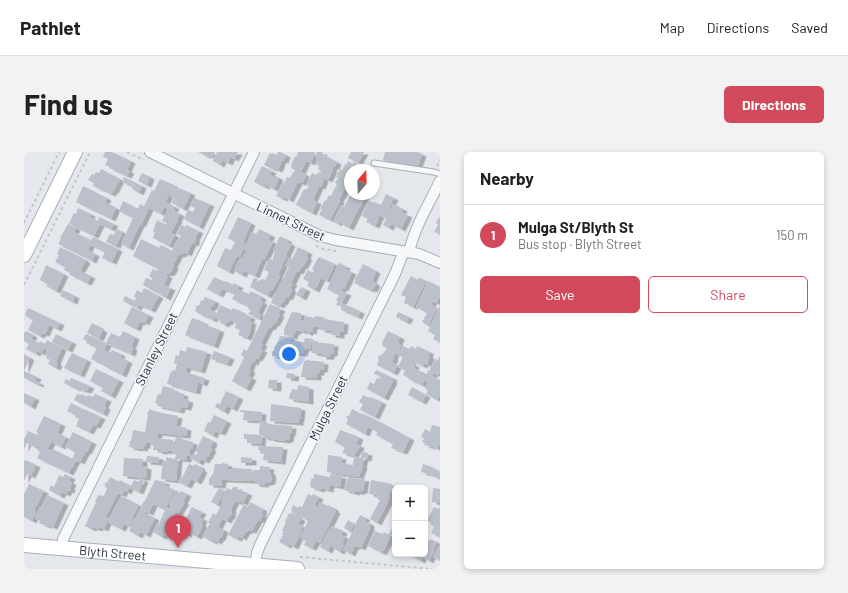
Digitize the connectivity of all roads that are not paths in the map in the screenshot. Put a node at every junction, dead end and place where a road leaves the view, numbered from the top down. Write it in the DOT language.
graph roads {
  1 [pos="75,152"];
  2 [pos="150,152"];
  3 [pos="254,152"];
  4 [pos="374,163"];
  5 [pos="440,174"];
  6 [pos="440,181"];
  7 [pos="234,193"];
  8 [pos="406,251"];
  9 [pos="24,255"];
  10 [pos="440,263"];
  11 [pos="24,545"];
  12 [pos="63,548"];
  13 [pos="251,566"];
  14 [pos="297,569"];
  1 -- 9 [label="street"];
  2 -- 7 [label="street, Linnet Street"];
  3 -- 7 [label="street, Stanley Street"];
  4 -- 5 [label="lane"];
  6 -- 8 [label="street, Mulga Street"];
  7 -- 8 [label="street, Linnet Street"];
  7 -- 12 [label="street, Stanley Street"];
  8 -- 10 [label="street, Linnet Street"];
  8 -- 13 [label="street, Mulga Street"];
  11 -- 12 [label="street, Blyth Street"];
  12 -- 13 [label="street, Blyth Street"];
  13 -- 14 [label="street, Blyth Street"];
}
